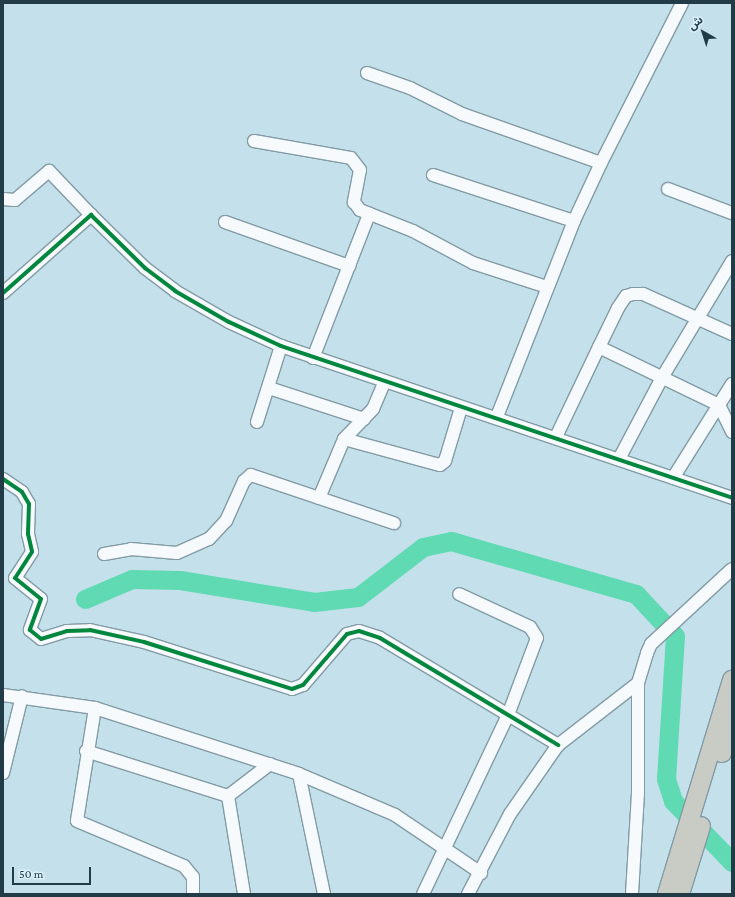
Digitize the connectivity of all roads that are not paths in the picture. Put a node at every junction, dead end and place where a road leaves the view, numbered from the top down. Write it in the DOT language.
graph roads {
  1 [pos="682,3"];
  2 [pos="367,73"];
  3 [pos="254,141"];
  4 [pos="601,163"];
  5 [pos="433,175"];
  6 [pos="668,189"];
  7 [pos="3,199"];
  8 [pos="732,213"];
  9 [pos="369,214"];
  10 [pos="91,215"];
  11 [pos="574,220"];
  12 [pos="224,222"];
  13 [pos="732,261"];
  14 [pos="349,266"];
  15 [pos="547,287"];
  16 [pos="4,290"];
  17 [pos="698,316"];
  18 [pos="732,334"];
  19 [pos="281,346"];
  20 [pos="599,347"];
  21 [pos="312,358"];
  22 [pos="663,376"];
  23 [pos="384,383"];
  24 [pos="732,384"];
  25 [pos="269,388"];
  26 [pos="719,405"];
  27 [pos="461,408"];
  28 [pos="497,416"];
  29 [pos="364,419"];
  30 [pos="257,422"];
  31 [pos="732,432"];
  32 [pos="556,437"];
  33 [pos="344,439"];
  34 [pos="619,459"];
  35 [pos="673,478"];
  36 [pos="3,479"];
  37 [pos="319,498"];
  38 [pos="732,498"];
  39 [pos="394,523"];
  40 [pos="104,554"];
  41 [pos="732,569"];
  42 [pos="460,594"];
  43 [pos="732,680"];
  44 [pos="638,683"];
  45 [pos="3,695"];
  46 [pos="22,696"];
  47 [pos="95,708"];
  48 [pos="508,715"];
  49 [pos="732,720"];
  50 [pos="558,745"];
  51 [pos="86,751"];
  52 [pos="270,764"];
  53 [pos="3,773"];
  54 [pos="299,774"];
  55 [pos="228,796"];
  56 [pos="698,817"];
  57 [pos="445,849"];
  58 [pos="481,872"];
  59 [pos="192,894"];
  60 [pos="244,894"];
  61 [pos="324,894"];
  62 [pos="423,894"];
  63 [pos="468,894"];
  64 [pos="632,894"];
  65 [pos="667,894"];
  66 [pos="680,894"];
  1 -- 4 [label="street"];
  2 -- 4 [label="street"];
  3 -- 9 [label="street"];
  4 -- 11 [label="street"];
  5 -- 11 [label="street"];
  6 -- 8 [label="street"];
  7 -- 10 [label="street"];
  9 -- 14 [label="street"];
  9 -- 15 [label="street"];
  10 -- 16 [label="street"];
  10 -- 19 [label="street"];
  11 -- 15 [label="street"];
  12 -- 14 [label="street"];
  13 -- 17 [label="street"];
  14 -- 21 [label="street"];
  15 -- 28 [label="street"];
  17 -- 18 [label="street"];
  17 -- 20 [label="street"];
  17 -- 22 [label="street"];
  19 -- 21 [label="street"];
  19 -- 25 [label="street"];
  20 -- 22 [label="street"];
  20 -- 32 [label="street"];
  21 -- 23 [label="street"];
  22 -- 26 [label="street"];
  22 -- 34 [label="street"];
  23 -- 27 [label="street"];
  23 -- 29 [label="street"];
  24 -- 26 [label="street"];
  25 -- 29 [label="street"];
  25 -- 30 [label="street"];
  26 -- 31 [label="street"];
  26 -- 35 [label="street"];
  27 -- 28 [label="street"];
  27 -- 33 [label="street"];
  28 -- 32 [label="street"];
  29 -- 33 [label="street"];
  32 -- 34 [label="street"];
  33 -- 37 [label="street"];
  34 -- 35 [label="street"];
  35 -- 38 [label="street"];
  36 -- 48 [label="street"];
  37 -- 39 [label="street"];
  37 -- 40 [label="street"];
  41 -- 44 [label="street"];
  42 -- 48 [label="street"];
  43 -- 56 [label="highway"];
  44 -- 50 [label="street"];
  44 -- 64 [label="street"];
  45 -- 46 [label="street"];
  46 -- 47 [label="street"];
  46 -- 53 [label="street"];
  47 -- 51 [label="street"];
  47 -- 52 [label="street"];
  48 -- 50 [label="street"];
  48 -- 57 [label="street"];
  49 -- 56 [label="highway"];
  50 -- 58 [label="street"];
  51 -- 55 [label="street"];
  51 -- 59 [label="street"];
  52 -- 54 [label="street"];
  52 -- 55 [label="street"];
  54 -- 57 [label="street"];
  54 -- 61 [label="street"];
  55 -- 60 [label="street"];
  56 -- 65 [label="highway"];
  56 -- 66 [label="highway"];
  57 -- 58 [label="street"];
  57 -- 62 [label="street"];
  58 -- 63 [label="street"];
}
